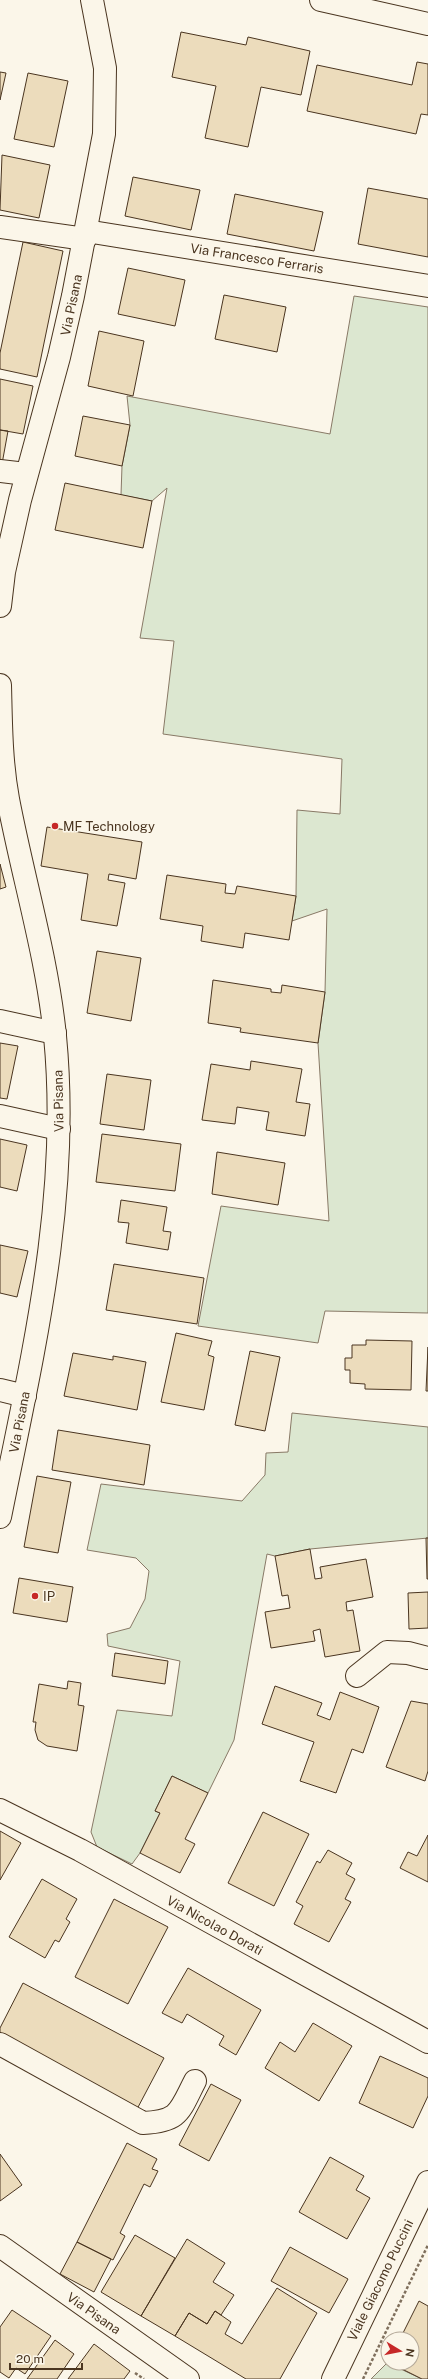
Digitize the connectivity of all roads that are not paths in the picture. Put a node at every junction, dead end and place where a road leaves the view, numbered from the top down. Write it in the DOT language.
graph roads {
  1 [pos="92,0"];
  2 [pos="321,0"];
  3 [pos="359,4"];
  4 [pos="428,24"];
  5 [pos="0,227"];
  6 [pos="85,235"];
  7 [pos="428,286"];
  8 [pos="0,471"];
  9 [pos="26,474"];
  10 [pos="0,606"];
  11 [pos="0,685"];
  12 [pos="1,752"];
  13 [pos="0,1021"];
  14 [pos="55,1033"];
  15 [pos="0,1116"];
  16 [pos="59,1129"];
  17 [pos="0,1390"];
  18 [pos="25,1396"];
  19 [pos="0,1517"];
  20 [pos="428,1658"];
  21 [pos="357,1676"];
  22 [pos="0,1810"];
  23 [pos="428,2042"];
  24 [pos="0,2044"];
  25 [pos="195,2081"];
  26 [pos="428,2182"];
  27 [pos="0,2246"];
  28 [pos="188,2379"];
  29 [pos="333,2379"];
  1 -- 6 [label="main road, Via Pisana"];
  2 -- 3 [label="main road"];
  3 -- 4 [label="main road"];
  5 -- 6 [label="main road, Via Francesco Ferraris"];
  6 -- 7 [label="main road, Via Francesco Ferraris"];
  6 -- 9 [label="main road, Via Pisana"];
  8 -- 9 [label="main road"];
  9 -- 10 [label="main road, Via Pisana"];
  11 -- 12 [label="main road, Via Pisana"];
  12 -- 14 [label="main road, Via Pisana"];
  13 -- 14 [label="main road"];
  14 -- 16 [label="main road, Via Pisana"];
  15 -- 16 [label="main road"];
  16 -- 18 [label="main road, Via Pisana"];
  17 -- 18 [label="main road"];
  18 -- 19 [label="main road, Via Pisana"];
  20 -- 21 [label="main road"];
  22 -- 23 [label="main road, Via Nicolao Dorati"];
  24 -- 25 [label="main road"];
  26 -- 29 [label="main road, Viale Giacomo Puccini"];
  27 -- 28 [label="main road, Via Pisana"];
}
